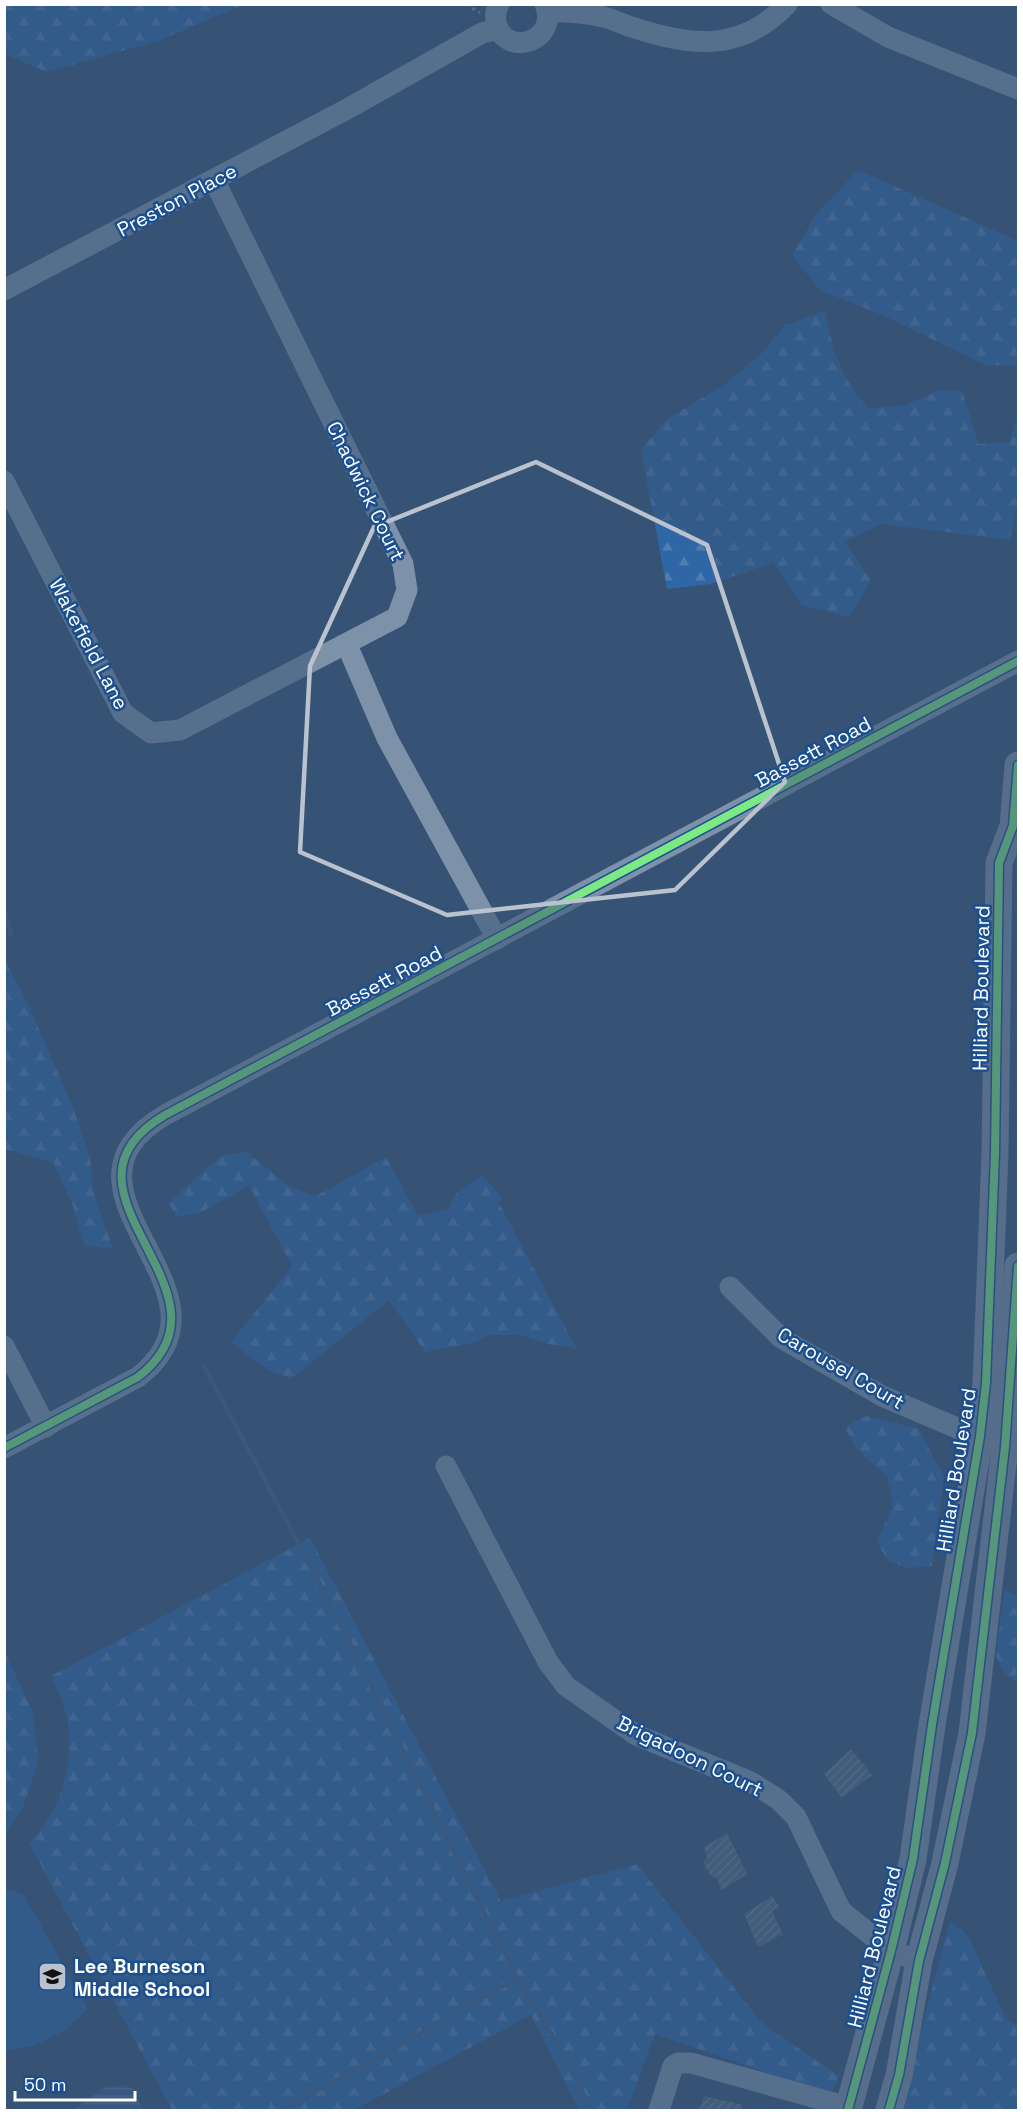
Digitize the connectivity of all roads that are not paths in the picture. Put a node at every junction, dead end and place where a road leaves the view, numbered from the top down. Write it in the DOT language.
graph roads {
  1 [pos="499,4"];
  2 [pos="787,4"];
  3 [pos="831,4"];
  4 [pos="546,8"];
  5 [pos="498,29"];
  6 [pos="1018,89"];
  7 [pos="214,180"];
  8 [pos="4,290"];
  9 [pos="4,481"];
  10 [pos="347,645"];
  11 [pos="1018,660"];
  12 [pos="1018,765"];
  13 [pos="1016,833"];
  14 [pos="496,939"];
  15 [pos="1018,1266"];
  16 [pos="730,1287"];
  17 [pos="4,1346"];
  18 [pos="46,1427"];
  19 [pos="1000,1445"];
  20 [pos="4,1448"];
  21 [pos="446,1466"];
  22 [pos="891,1951"];
  23 [pos="919,1961"];
  24 [pos="848,2109"];
  25 [pos="659,2110"];
  26 [pos="889,2110"];
  1 -- 5 [label="street"];
  2 -- 4 [label="street"];
  3 -- 6 [label="street"];
  4 -- 5 [label="street"];
  5 -- 7 [label="street, Preston Place"];
  7 -- 8 [label="street, Preston Place"];
  7 -- 10 [label="street, Chadwick Court"];
  9 -- 10 [label="street, Wakefield Lane"];
  10 -- 14 [label="street"];
  11 -- 14 [label="street, Bassett Road"];
  12 -- 13 [label="main road, Hilliard Boulevard"];
  13 -- 19 [label="main road, Hilliard Boulevard"];
  14 -- 18 [label="street, Bassett Road"];
  15 -- 19 [label="main road, Hilliard Boulevard"];
  16 -- 19 [label="street, Carousel Court"];
  17 -- 18 [label="street"];
  18 -- 20 [label="street, Bassett Road"];
  19 -- 22 [label="main road, Hilliard Boulevard"];
  19 -- 23 [label="main road, Hilliard Boulevard"];
  21 -- 22 [label="street, Brigadoon Court"];
  22 -- 23 [label="street, Brigadoon Court"];
  22 -- 24 [label="main road, Hilliard Boulevard"];
  23 -- 26 [label="main road, Hilliard Boulevard"];
  24 -- 25 [label="street"];
}
